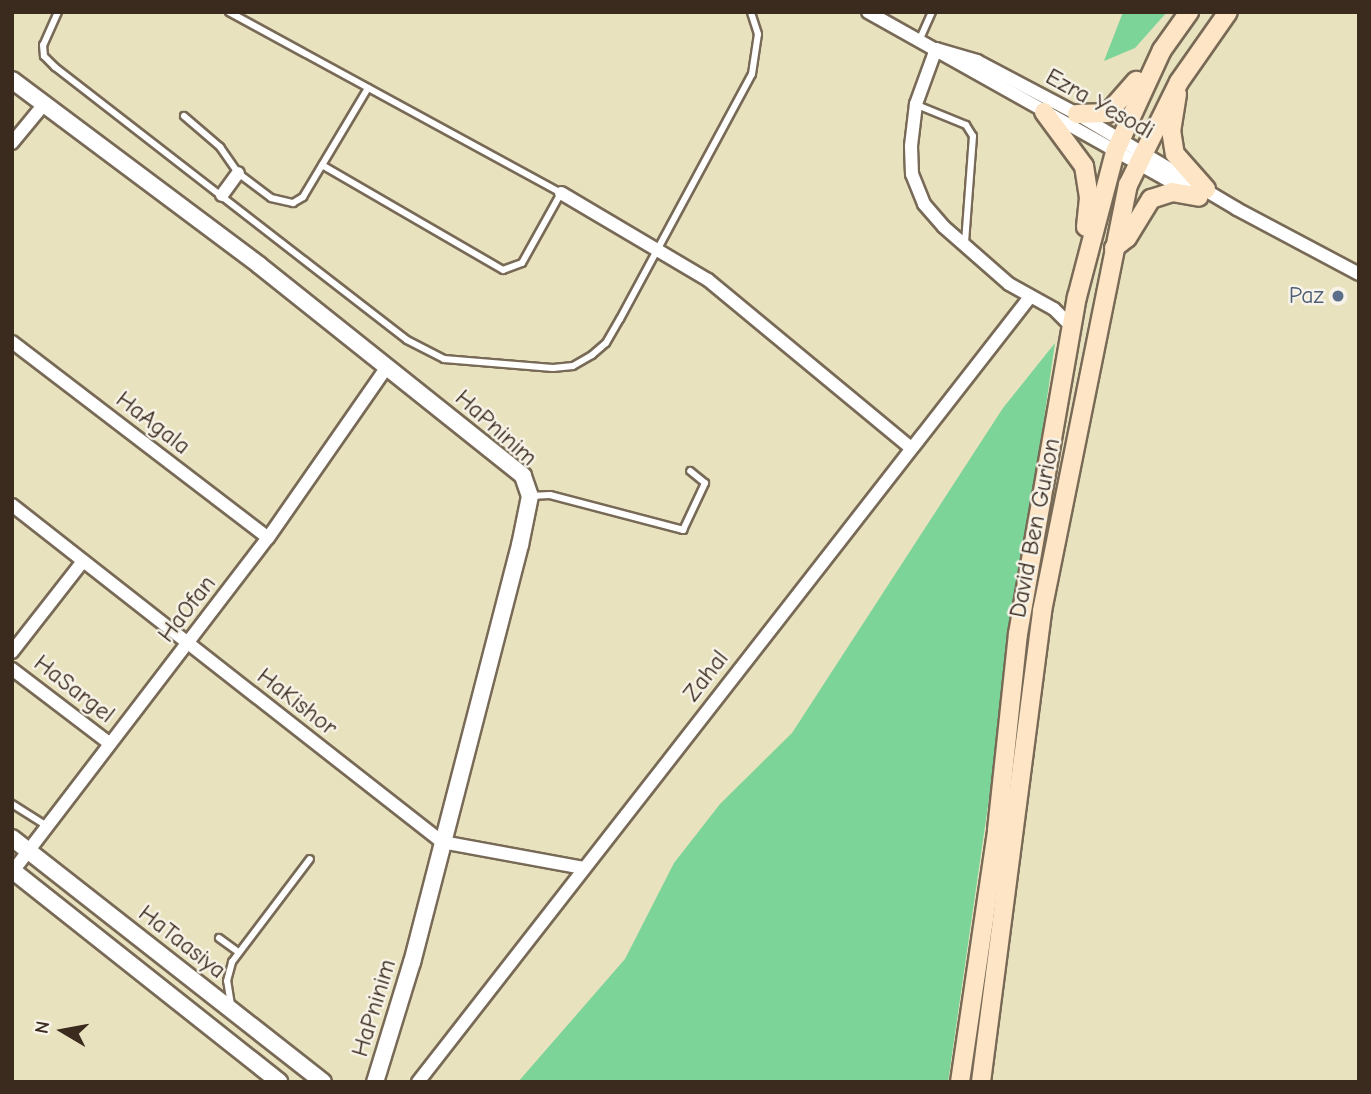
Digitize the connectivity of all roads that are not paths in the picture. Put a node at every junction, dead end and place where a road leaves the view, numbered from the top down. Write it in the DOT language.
graph roads {
  1 [pos="58,12"];
  2 [pos="229,12"];
  3 [pos="751,12"];
  4 [pos="868,12"];
  5 [pos="932,12"];
  6 [pos="1189,12"];
  7 [pos="1228,12"];
  8 [pos="919,41"];
  9 [pos="936,49"];
  10 [pos="1162,50"];
  11 [pos="12,80"];
  12 [pos="1178,82"];
  13 [pos="368,89"];
  14 [pos="45,103"];
  15 [pos="916,104"];
  16 [pos="1044,113"];
  17 [pos="1077,114"];
  18 [pos="184,116"];
  19 [pos="12,143"];
  20 [pos="1118,144"];
  21 [pos="1140,158"];
  22 [pos="322,165"];
  23 [pos="237,173"];
  24 [pos="561,193"];
  25 [pos="1203,193"];
  26 [pos="222,195"];
  27 [pos="965,242"];
  28 [pos="659,247"];
  29 [pos="1114,248"];
  30 [pos="1086,262"];
  31 [pos="1359,274"];
  32 [pos="1030,297"];
  33 [pos="12,342"];
  34 [pos="1068,350"];
  35 [pos="387,367"];
  36 [pos="910,447"];
  37 [pos="690,471"];
  38 [pos="530,495"];
  39 [pos="12,505"];
  40 [pos="268,538"];
  41 [pos="83,561"];
  42 [pos="188,643"];
  43 [pos="12,652"];
  44 [pos="12,668"];
  45 [pos="109,743"];
  46 [pos="12,804"];
  47 [pos="47,826"];
  48 [pos="12,838"];
  49 [pos="442,842"];
  50 [pos="29,850"];
  51 [pos="310,859"];
  52 [pos="584,868"];
  53 [pos="13,870"];
  54 [pos="219,939"];
  55 [pos="238,952"];
  56 [pos="231,1008"];
  57 [pos="279,1082"];
  58 [pos="323,1082"];
  59 [pos="375,1082"];
  60 [pos="418,1082"];
  61 [pos="960,1082"];
  62 [pos="981,1082"];
  1 -- 26 [label="lane"];
  2 -- 13 [label="lane"];
  3 -- 28 [label="lane"];
  4 -- 8 [label="street, Ezra Yesodi"];
  5 -- 8 [label="lane"];
  6 -- 10 [label="main road, David Ben Gurion"];
  7 -- 12 [label="main road, David Ben Gurion"];
  8 -- 9 [label="street, Ezra Yesodi"];
  9 -- 15 [label="street"];
  9 -- 16 [label="street, Ezra Yesodi"];
  9 -- 17 [label="street, Ezra Yesodi"];
  10 -- 17 [label="main road"];
  10 -- 20 [label="main road, David Ben Gurion"];
  11 -- 14 [label="street, HaPninim"];
  12 -- 21 [label="main road, David Ben Gurion"];
  12 -- 25 [label="main road"];
  13 -- 22 [label="lane"];
  13 -- 24 [label="lane"];
  14 -- 19 [label="street"];
  14 -- 35 [label="street, HaPninim"];
  15 -- 27 [label="street"];
  15 -- 27 [label="lane"];
  16 -- 20 [label="street, Ezra Yesodi"];
  16 -- 30 [label="main road"];
  17 -- 20 [label="street, Ezra Yesodi"];
  18 -- 23 [label="lane"];
  20 -- 21 [label="street, Ezra Yesodi"];
  20 -- 30 [label="main road, David Ben Gurion"];
  21 -- 25 [label="street, Ezra Yesodi"];
  21 -- 29 [label="main road, David Ben Gurion"];
  22 -- 23 [label="lane"];
  22 -- 24 [label="lane"];
  23 -- 26 [label="street"];
  24 -- 28 [label="street"];
  25 -- 29 [label="main road"];
  25 -- 31 [label="street, Ezra Yesodi"];
  26 -- 28 [label="lane"];
  27 -- 32 [label="street"];
  28 -- 36 [label="street"];
  29 -- 62 [label="main road, David Ben Gurion"];
  30 -- 34 [label="main road, David Ben Gurion"];
  32 -- 34 [label="street"];
  32 -- 36 [label="street, Zahal"];
  33 -- 40 [label="street, HaAgala"];
  34 -- 61 [label="main road, David Ben Gurion"];
  35 -- 38 [label="street, HaPninim"];
  35 -- 40 [label="street, HaOfan"];
  36 -- 52 [label="street, Zahal"];
  37 -- 38 [label="lane"];
  38 -- 49 [label="street, HaPninim"];
  39 -- 41 [label="street, HaKishor"];
  40 -- 42 [label="street, HaOfan"];
  41 -- 42 [label="street, HaKishor"];
  41 -- 43 [label="street"];
  42 -- 45 [label="street, HaOfan"];
  42 -- 49 [label="street, HaKishor"];
  44 -- 45 [label="street, HaSargel"];
  45 -- 47 [label="street, HaOfan"];
  46 -- 47 [label="lane"];
  47 -- 50 [label="street, HaOfan"];
  48 -- 50 [label="street, HaTaasiya"];
  49 -- 52 [label="street, HaKishor"];
  49 -- 59 [label="street, HaPninim"];
  50 -- 53 [label="street, HaOfan"];
  50 -- 56 [label="street, HaTaasiya"];
  51 -- 55 [label="lane"];
  52 -- 60 [label="street, Zahal"];
  53 -- 57 [label="street, HaTaasiya"];
  54 -- 55 [label="lane"];
  55 -- 56 [label="lane"];
  56 -- 58 [label="street, HaTaasiya"];
}
